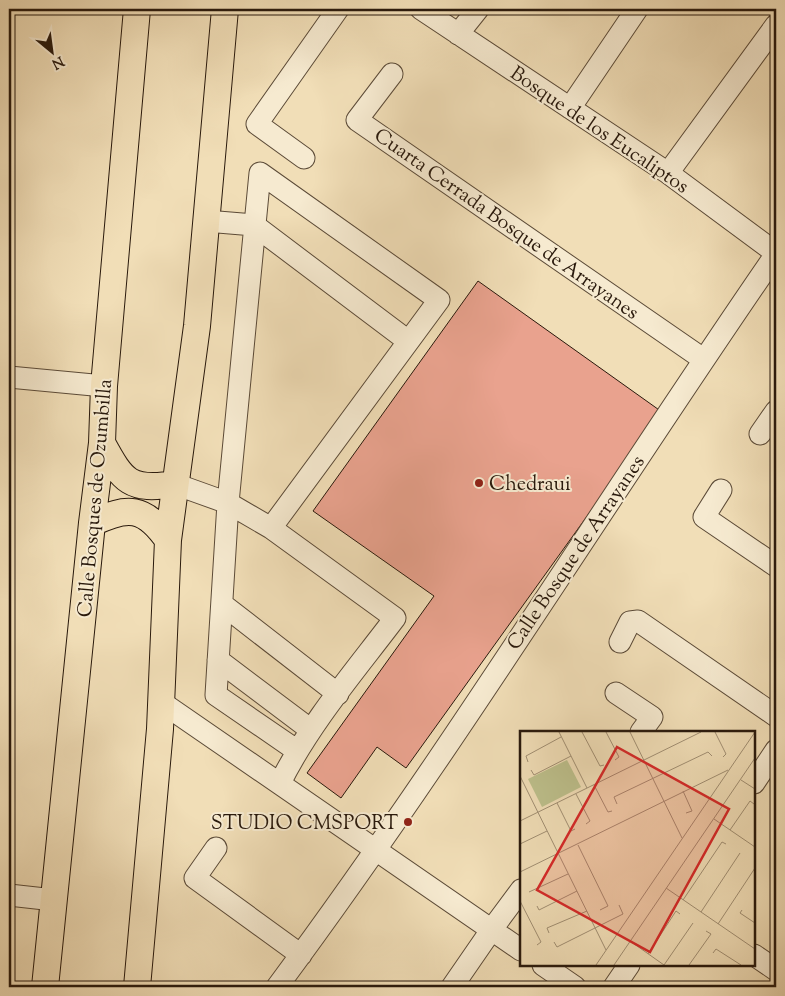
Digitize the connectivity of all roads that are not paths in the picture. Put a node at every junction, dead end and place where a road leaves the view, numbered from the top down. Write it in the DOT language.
graph roads {
  1 [pos="137,9"];
  2 [pos="225,9"];
  3 [pos="338,9"];
  4 [pos="421,9"];
  5 [pos="478,9"];
  6 [pos="637,9"];
  7 [pos="776,25"];
  8 [pos="458,34"];
  9 [pos="392,74"];
  10 [pos="570,108"];
  11 [pos="304,158"];
  12 [pos="668,173"];
  13 [pos="206,221"];
  14 [pos="254,225"];
  15 [pos="776,254"];
  16 [pos="408,341"];
  17 [pos="703,360"];
  18 [pos="9,377"];
  19 [pos="104,386"];
  20 [pos="776,411"];
  21 [pos="760,434"];
  22 [pos="102,443"];
  23 [pos="175,484"];
  24 [pos="720,490"];
  25 [pos="228,503"];
  26 [pos="92,523"];
  27 [pos="271,528"];
  28 [pos="168,540"];
  29 [pos="776,566"];
  30 [pos="222,604"];
  31 [pos="620,642"];
  32 [pos="218,660"];
  33 [pos="616,693"];
  34 [pos="338,694"];
  35 [pos="161,702"];
  36 [pos="776,716"];
  37 [pos="311,730"];
  38 [pos="643,731"];
  39 [pos="296,750"];
  40 [pos="776,750"];
  41 [pos="755,782"];
  42 [pos="280,783"];
  43 [pos="216,848"];
  44 [pos="376,850"];
  45 [pos="520,891"];
  46 [pos="9,895"];
  47 [pos="54,900"];
  48 [pos="492,929"];
  49 [pos="520,949"];
  50 [pos="301,955"];
  51 [pos="755,956"];
  52 [pos="544,966"];
  53 [pos="628,966"];
  54 [pos="776,970"];
  55 [pos="45,987"];
  56 [pos="137,987"];
  57 [pos="277,987"];
  58 [pos="452,987"];
  59 [pos="575,987"];
  60 [pos="614,987"];
  1 -- 19 [label="main road, Calle Bosques de Ozumbilla"];
  2 -- 13 [label="main road"];
  3 -- 11 [label="street"];
  4 -- 8 [label="street, Bosque de los Eucaliptos"];
  5 -- 8 [label="street"];
  6 -- 10 [label="street"];
  7 -- 12 [label="street"];
  8 -- 10 [label="street, Bosque de los Eucaliptos"];
  9 -- 17 [label="street, Cuarta Cerrada Bosque de Arrayanes"];
  10 -- 12 [label="street, Bosque de los Eucaliptos"];
  12 -- 15 [label="street, Bosque de los Eucaliptos"];
  13 -- 14 [label="street"];
  13 -- 23 [label="main road"];
  14 -- 16 [label="street"];
  14 -- 16 [label="street"];
  14 -- 25 [label="street"];
  15 -- 17 [label="street, Calle Bosque de Arrayanes"];
  16 -- 27 [label="street"];
  17 -- 44 [label="street, Calle Bosque de Arrayanes"];
  18 -- 19 [label="street"];
  19 -- 22 [label="main road, Calle Bosques de Ozumbilla"];
  20 -- 21 [label="street"];
  22 -- 23 [label="main road"];
  22 -- 26 [label="main road, Calle Bosques de Ozumbilla"];
  23 -- 25 [label="street"];
  23 -- 28 [label="main road"];
  24 -- 29 [label="street"];
  25 -- 27 [label="street"];
  25 -- 30 [label="street"];
  26 -- 28 [label="main road"];
  26 -- 47 [label="main road, Calle Bosques de Ozumbilla"];
  27 -- 34 [label="street"];
  28 -- 35 [label="main road"];
  30 -- 32 [label="street"];
  30 -- 34 [label="street"];
  31 -- 36 [label="street"];
  32 -- 37 [label="street"];
  32 -- 39 [label="street"];
  33 -- 38 [label="street"];
  34 -- 37 [label="street"];
  35 -- 42 [label="street"];
  35 -- 56 [label="main road"];
  37 -- 39 [label="street"];
  39 -- 42 [label="street"];
  40 -- 41 [label="street"];
  42 -- 44 [label="street"];
  43 -- 50 [label="street"];
  44 -- 48 [label="street"];
  44 -- 50 [label="street, Calle Bosque de Arrayanes"];
  45 -- 48 [label="street"];
  46 -- 47 [label="street"];
  47 -- 55 [label="main road, Calle Bosques de Ozumbilla"];
  48 -- 49 [label="street"];
  48 -- 58 [label="street"];
  50 -- 57 [label="street, Calle Bosque de Arrayanes"];
  51 -- 54 [label="street"];
  52 -- 59 [label="street"];
  53 -- 60 [label="street"];
}
